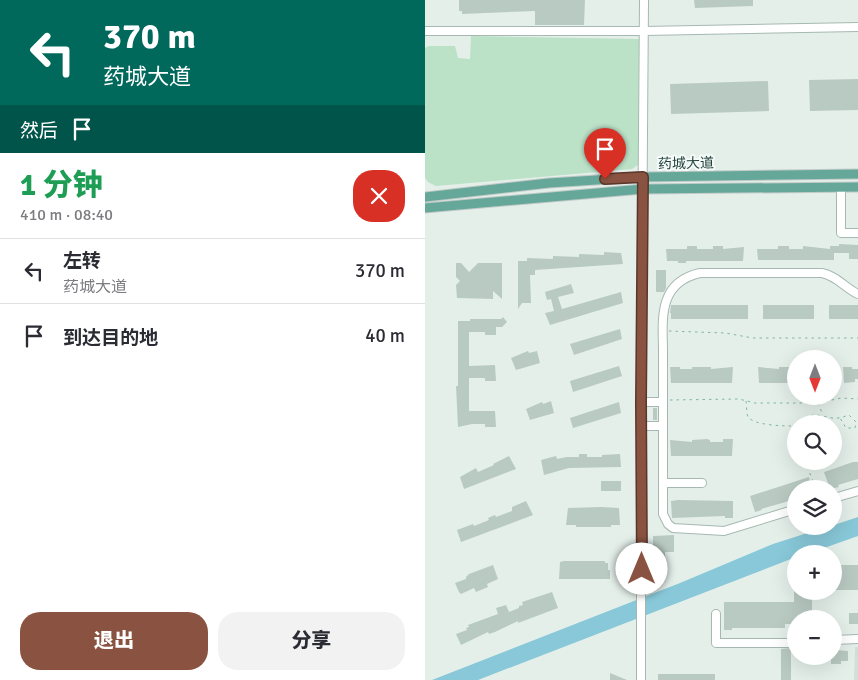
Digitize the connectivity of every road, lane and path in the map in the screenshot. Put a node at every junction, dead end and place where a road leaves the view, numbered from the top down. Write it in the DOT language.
graph roads {
  1 [pos="644,0"];
  2 [pos="858,27"];
  3 [pos="425,31"];
  4 [pos="644,31"];
  5 [pos="858,174"];
  6 [pos="643,177"];
  7 [pos="841,187"];
  8 [pos="858,187"];
  9 [pos="643,189"];
  10 [pos="425,197"];
  11 [pos="425,208"];
  12 [pos="858,233"];
  13 [pos="858,294"];
  14 [pos="663,331"];
  15 [pos="858,338"];
  16 [pos="663,344"];
  17 [pos="673,344"];
  18 [pos="843,398"];
  19 [pos="858,398"];
  20 [pos="746,401"];
  21 [pos="641,402"];
  22 [pos="663,402"];
  23 [pos="787,403"];
  24 [pos="818,405"];
  25 [pos="824,415"];
  26 [pos="840,418"];
  27 [pos="641,426"];
  28 [pos="663,426"];
  29 [pos="787,427"];
  30 [pos="663,483"];
  31 [pos="702,483"];
  32 [pos="858,491"];
  33 [pos="842,496"];
  34 [pos="787,512"];
  35 [pos="716,614"];
  36 [pos="858,639"];
  37 [pos="842,640"];
  38 [pos="787,643"];
  39 [pos="641,680"];
  1 -- 4 [label="street"];
  2 -- 4 [label="street"];
  3 -- 4 [label="street"];
  4 -- 6 [label="street"];
  5 -- 6 [label="main road, 药城大道"];
  6 -- 9 [label="street"];
  6 -- 10 [label="main road, 药城大道"];
  7 -- 8 [label="main road, 药城大道"];
  7 -- 9 [label="main road, 药城大道"];
  7 -- 12 [label="street"];
  9 -- 11 [label="main road, 药城大道"];
  9 -- 21 [label="street"];
  13 -- 14 [label="street"];
  14 -- 15 [label="path"];
  14 -- 16 [label="street"];
  16 -- 17 [label="street"];
  16 -- 22 [label="street"];
  18 -- 19 [label="path"];
  20 -- 22 [label="path"];
  20 -- 23 [label="path"];
  20 -- 29 [label="path"];
  21 -- 22 [label="street"];
  21 -- 27 [label="street"];
  22 -- 28 [label="street"];
  24 -- 25 [label="path"];
  26 -- 26 [label="path"];
  27 -- 28 [label="street"];
  27 -- 39 [label="street"];
  28 -- 30 [label="street"];
  30 -- 31 [label="street"];
  30 -- 34 [label="street"];
  32 -- 33 [label="street"];
  35 -- 38 [label="street"];
  36 -- 37 [label="street"];
}
